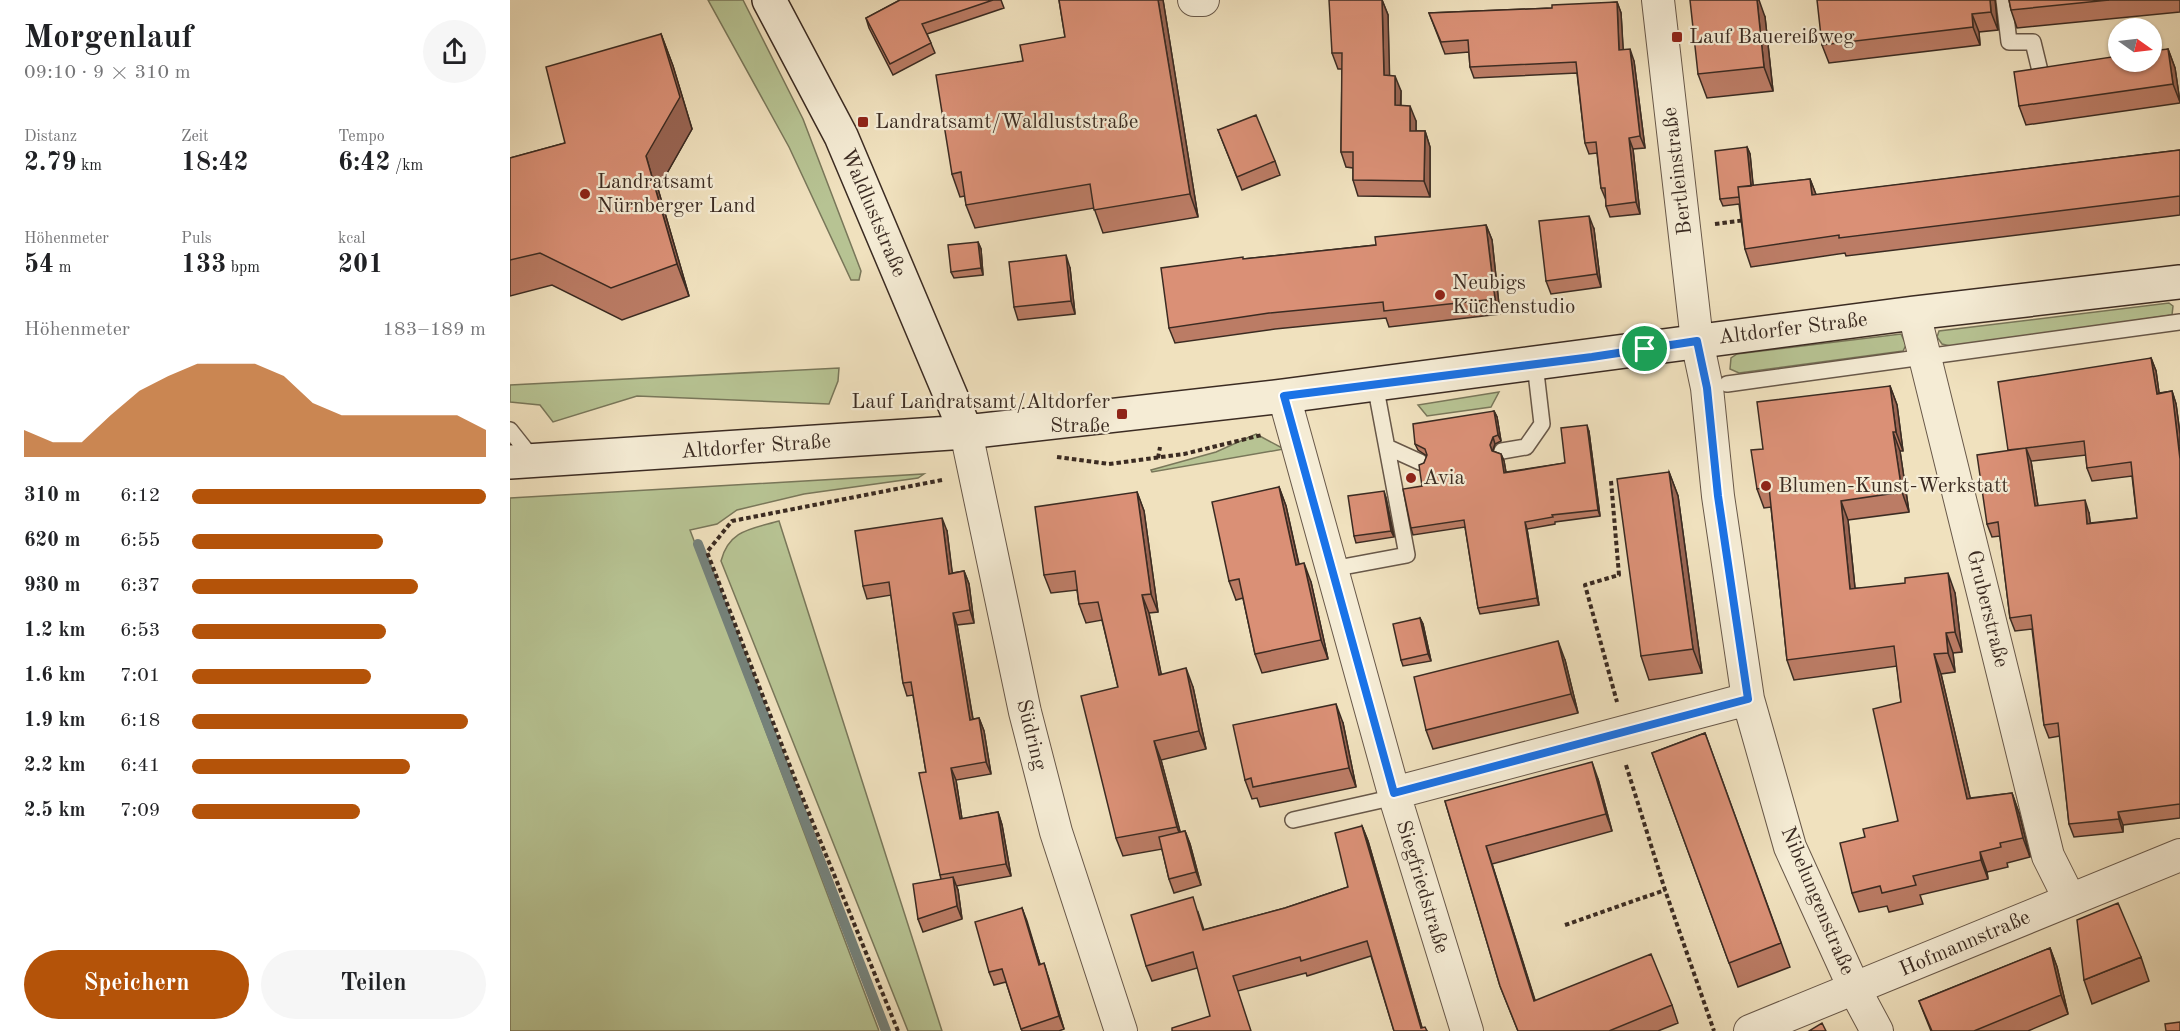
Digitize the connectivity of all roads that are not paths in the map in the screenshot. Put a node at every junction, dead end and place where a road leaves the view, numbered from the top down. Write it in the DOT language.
graph roads {
  1 [pos="769,0"];
  2 [pos="1195,0"];
  3 [pos="1203,0"];
  4 [pos="1658,0"];
  5 [pos="2004,0"];
  6 [pos="2041,75"];
  7 [pos="2180,282"];
  8 [pos="1914,313"];
  9 [pos="2180,322"];
  10 [pos="1697,341"];
  11 [pos="1925,358"];
  12 [pos="1535,364"];
  13 [pos="1375,384"];
  14 [pos="1726,384"];
  15 [pos="1284,396"];
  16 [pos="510,430"];
  17 [pos="966,432"];
  18 [pos="1387,447"];
  19 [pos="1502,451"];
  20 [pos="523,462"];
  21 [pos="1420,462"];
  22 [pos="1332,569"];
  23 [pos="1748,699"];
  24 [pos="1394,795"];
  25 [pos="1293,820"];
  26 [pos="2180,855"];
  27 [pos="2070,900"];
  28 [pos="1855,990"];
  29 [pos="1121,1031"];
  30 [pos="1467,1031"];
  31 [pos="1750,1031"];
  32 [pos="1877,1031"];
  1 -- 17 [label="main road, Waldluststraße"];
  2 -- 3 [label="street"];
  4 -- 10 [label="street, Bertleinstraße"];
  5 -- 6 [label="lane"];
  7 -- 8 [label="main road, Altdorfer Straße"];
  8 -- 10 [label="main road, Altdorfer Straße"];
  8 -- 11 [label="street, Gruberstraße"];
  9 -- 11 [label="lane"];
  10 -- 12 [label="main road, Altdorfer Straße"];
  10 -- 23 [label="street, Nibelungenstraße"];
  11 -- 14 [label="lane"];
  11 -- 27 [label="street, Gruberstraße"];
  12 -- 13 [label="main road, Altdorfer Straße"];
  12 -- 19 [label="lane"];
  13 -- 15 [label="main road, Altdorfer Straße"];
  13 -- 18 [label="lane"];
  15 -- 17 [label="main road, Altdorfer Straße"];
  15 -- 22 [label="street, Siegfriedstraße"];
  16 -- 20 [label="lane"];
  17 -- 20 [label="main road, Altdorfer Straße"];
  17 -- 29 [label="street, Südring"];
  18 -- 21 [label="lane"];
  18 -- 22 [label="lane"];
  22 -- 24 [label="street, Siegfriedstraße"];
  23 -- 24 [label="street"];
  23 -- 28 [label="street, Nibelungenstraße"];
  24 -- 25 [label="lane"];
  24 -- 30 [label="street, Siegfriedstraße"];
  26 -- 27 [label="street, Hofmannstraße"];
  27 -- 28 [label="street, Hofmannstraße"];
  28 -- 31 [label="street, Hofmannstraße"];
  28 -- 32 [label="street, Nibelungenstraße"];
}
